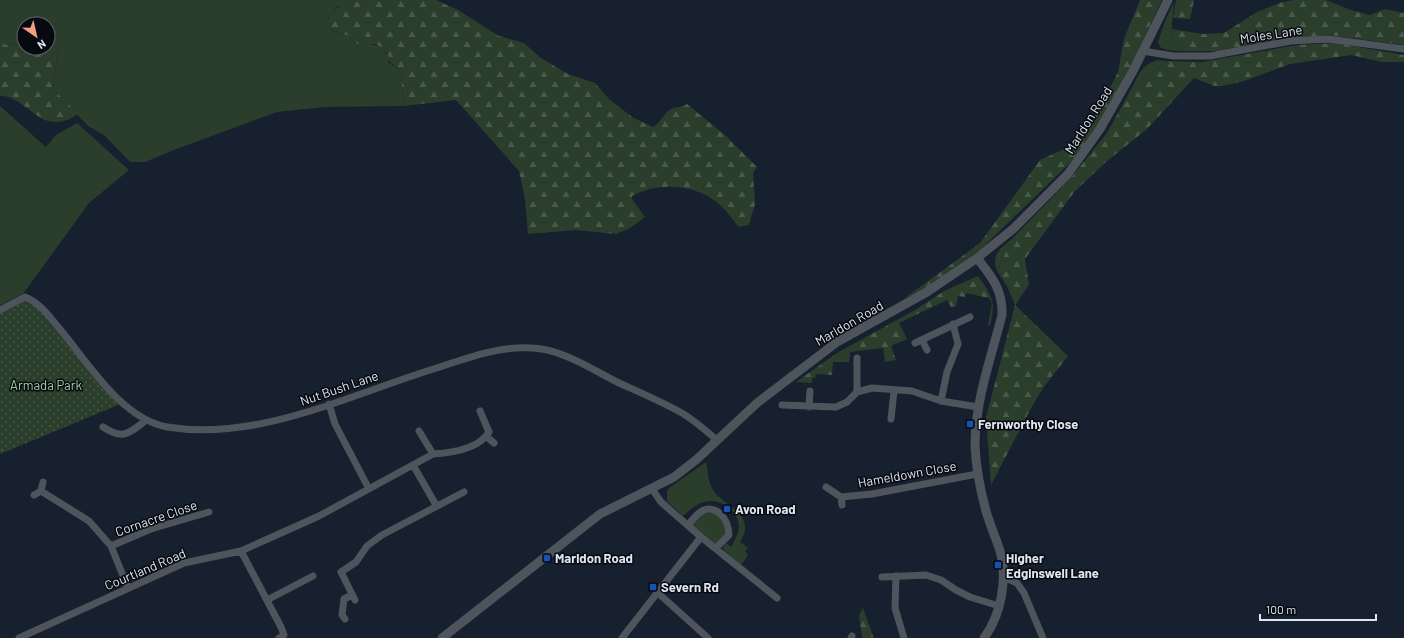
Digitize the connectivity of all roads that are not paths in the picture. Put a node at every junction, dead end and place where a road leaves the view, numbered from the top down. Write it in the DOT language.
graph roads {
  1 [pos="1168,0"];
  2 [pos="1404,49"];
  3 [pos="1143,51"];
  4 [pos="977,258"];
  5 [pos="0,310"];
  6 [pos="970,317"];
  7 [pos="953,324"];
  8 [pos="922,340"];
  9 [pos="915,343"];
  10 [pos="928,350"];
  11 [pos="856,358"];
  12 [pos="894,390"];
  13 [pos="810,391"];
  14 [pos="857,392"];
  15 [pos="941,401"];
  16 [pos="329,404"];
  17 [pos="782,405"];
  18 [pos="809,407"];
  19 [pos="978,407"];
  20 [pos="480,411"];
  21 [pos="891,419"];
  22 [pos="145,421"];
  23 [pos="103,427"];
  24 [pos="419,431"];
  25 [pos="486,436"];
  26 [pos="717,440"];
  27 [pos="494,443"];
  28 [pos="432,454"];
  29 [pos="413,465"];
  30 [pos="977,474"];
  31 [pos="43,482"];
  32 [pos="826,488"];
  33 [pos="369,489"];
  34 [pos="652,489"];
  35 [pos="41,491"];
  36 [pos="464,492"];
  37 [pos="34,495"];
  38 [pos="841,497"];
  39 [pos="436,505"];
  40 [pos="842,505"];
  41 [pos="209,512"];
  42 [pos="688,525"];
  43 [pos="701,537"];
  44 [pos="111,546"];
  45 [pos="716,548"];
  46 [pos="241,552"];
  47 [pos="313,576"];
  48 [pos="896,576"];
  49 [pos="882,577"];
  50 [pos="1003,577"];
  51 [pos="128,588"];
  52 [pos="658,593"];
  53 [pos="777,598"];
  54 [pos="267,600"];
  55 [pos="999,606"];
  56 [pos="345,619"];
  57 [pos="19,638"];
  58 [pos="279,638"];
  59 [pos="442,638"];
  60 [pos="622,638"];
  61 [pos="708,638"];
  62 [pos="904,638"];
  63 [pos="984,638"];
  64 [pos="1043,638"];
  1 -- 3 [label="street, Marldon Road"];
  2 -- 3 [label="street, Moles Lane"];
  3 -- 4 [label="street, Marldon Road"];
  4 -- 19 [label="street"];
  4 -- 26 [label="street, Marldon Road"];
  5 -- 22 [label="street, Nut Bush Lane"];
  6 -- 7 [label="street"];
  7 -- 8 [label="street"];
  7 -- 15 [label="street"];
  8 -- 9 [label="street"];
  8 -- 10 [label="street"];
  11 -- 14 [label="street"];
  12 -- 14 [label="street"];
  12 -- 15 [label="street"];
  12 -- 21 [label="street"];
  13 -- 18 [label="street"];
  14 -- 18 [label="street"];
  15 -- 19 [label="street"];
  16 -- 22 [label="street, Nut Bush Lane"];
  16 -- 26 [label="street, Nut Bush Lane"];
  16 -- 33 [label="street"];
  17 -- 18 [label="street"];
  19 -- 30 [label="street"];
  20 -- 25 [label="street"];
  22 -- 23 [label="street"];
  24 -- 28 [label="street"];
  25 -- 27 [label="street"];
  25 -- 28 [label="street, Courtland Road"];
  26 -- 34 [label="street, Marldon Road"];
  28 -- 29 [label="street, Courtland Road"];
  29 -- 33 [label="street, Courtland Road"];
  29 -- 39 [label="street"];
  30 -- 38 [label="street, Hameldown Close"];
  30 -- 50 [label="street"];
  31 -- 35 [label="street"];
  32 -- 38 [label="street, Hameldown Close"];
  33 -- 46 [label="street, Courtland Road"];
  34 -- 42 [label="street"];
  34 -- 59 [label="street, Marldon Road"];
  35 -- 37 [label="street"];
  35 -- 44 [label="street"];
  36 -- 39 [label="street"];
  38 -- 40 [label="street, Hameldown Close"];
  39 -- 56 [label="street"];
  41 -- 44 [label="street, Cornacre Close"];
  42 -- 43 [label="street"];
  42 -- 45 [label="street"];
  43 -- 45 [label="street"];
  43 -- 52 [label="street"];
  44 -- 51 [label="street"];
  45 -- 53 [label="street"];
  46 -- 51 [label="street, Courtland Road"];
  46 -- 54 [label="street"];
  47 -- 54 [label="street"];
  48 -- 49 [label="street"];
  48 -- 55 [label="street"];
  48 -- 62 [label="street"];
  50 -- 55 [label="street"];
  50 -- 64 [label="street"];
  51 -- 57 [label="street, Courtland Road"];
  52 -- 60 [label="street"];
  52 -- 61 [label="street"];
  54 -- 58 [label="street"];
  55 -- 63 [label="street"];
}
